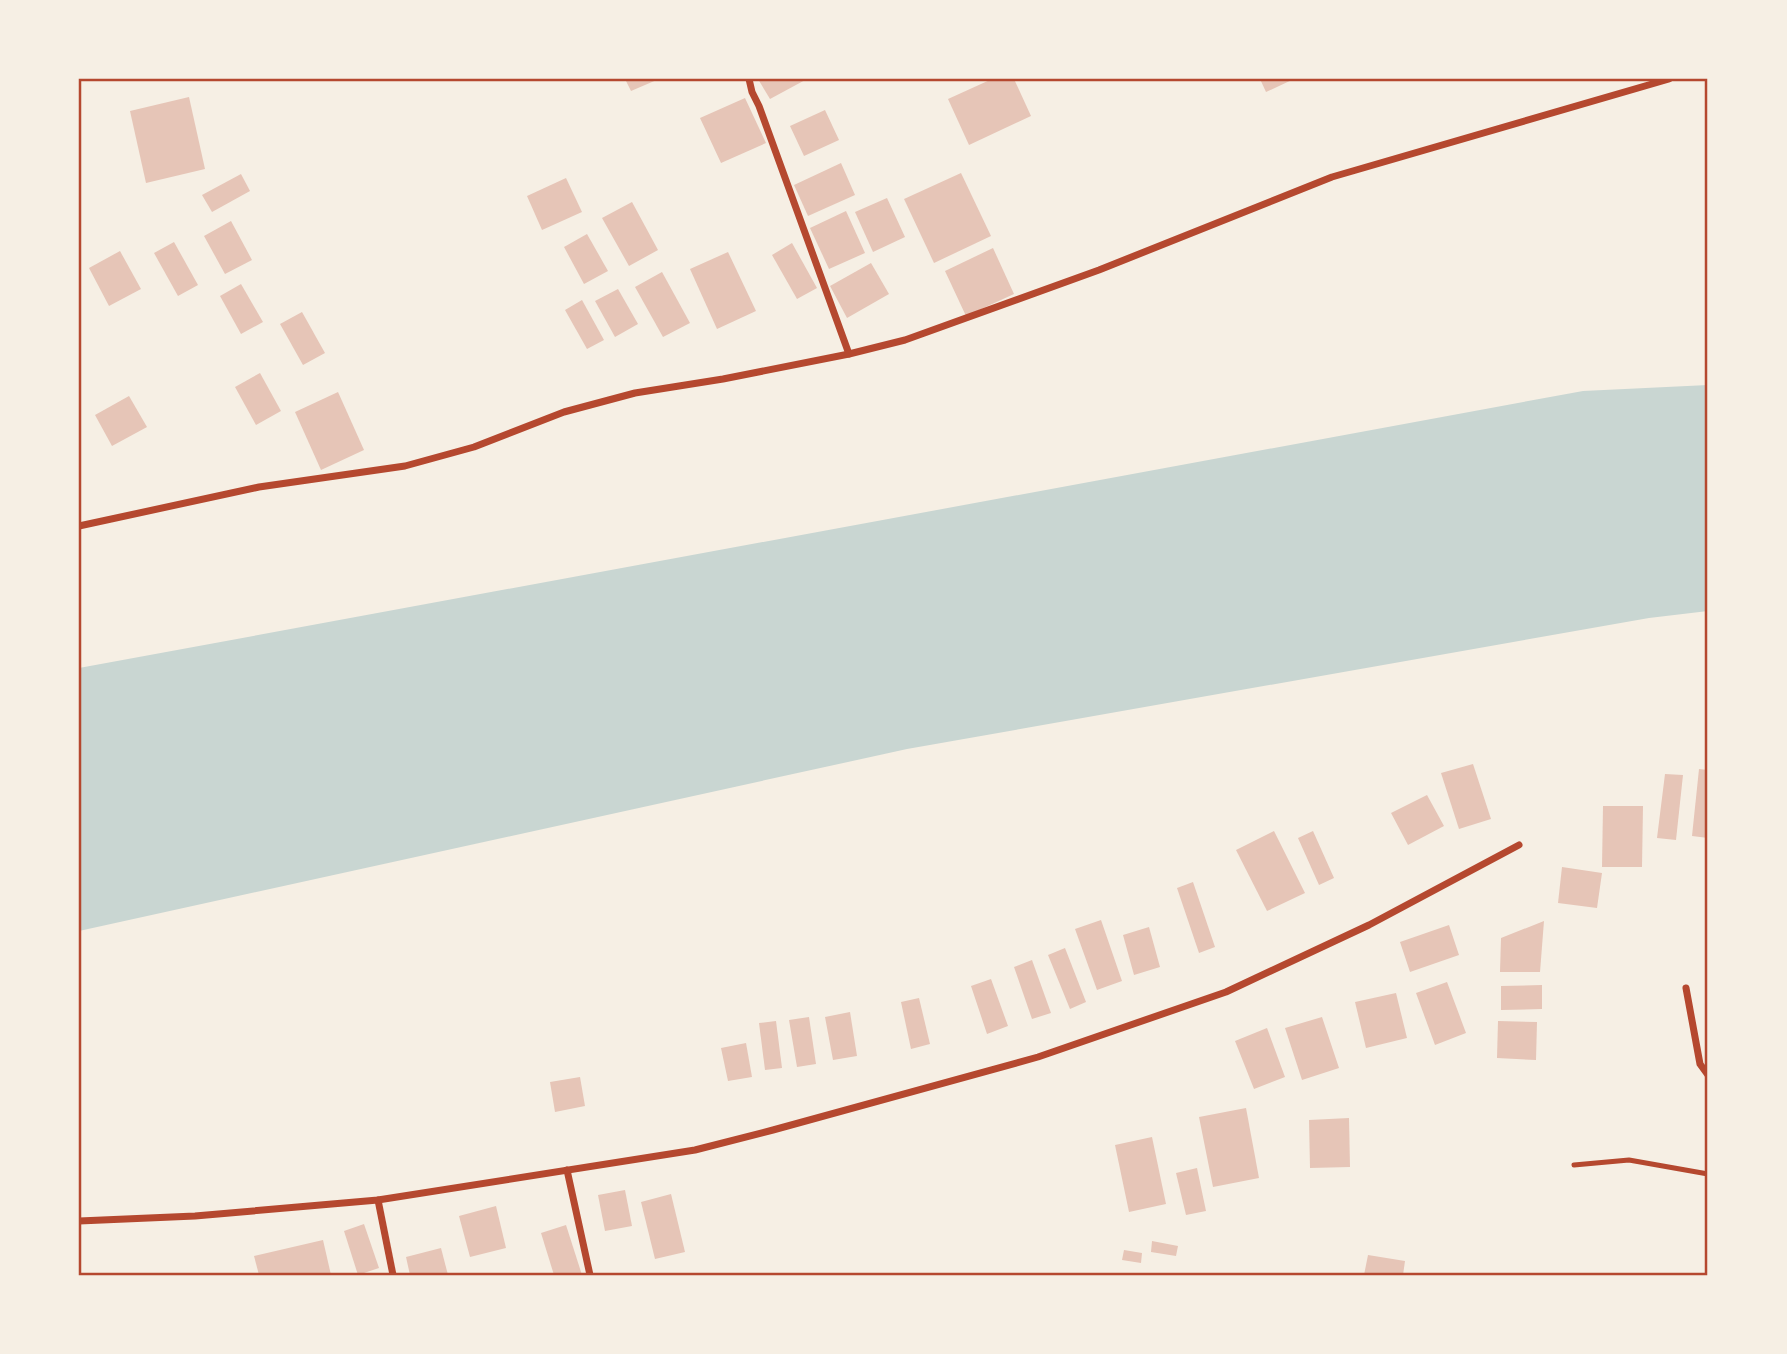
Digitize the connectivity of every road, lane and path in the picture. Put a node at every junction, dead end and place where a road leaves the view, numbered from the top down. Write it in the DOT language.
graph roads {
  1 [pos="749,79"];
  2 [pos="1669,79"];
  3 [pos="849,354"];
  4 [pos="79,526"];
  5 [pos="1519,845"];
  6 [pos="1686,988"];
  7 [pos="1708,1075"];
  8 [pos="1574,1165"];
  9 [pos="567,1170"];
  10 [pos="1708,1174"];
  11 [pos="378,1200"];
  12 [pos="79,1221"];
  13 [pos="393,1275"];
  14 [pos="590,1275"];
  1 -- 3 [label="street"];
  2 -- 3 [label="street"];
  3 -- 4 [label="street"];
  5 -- 9 [label="street"];
  6 -- 7 [label="street"];
  8 -- 10 [label="lane"];
  9 -- 11 [label="street"];
  9 -- 14 [label="street"];
  11 -- 12 [label="street"];
  11 -- 13 [label="street"];
}
